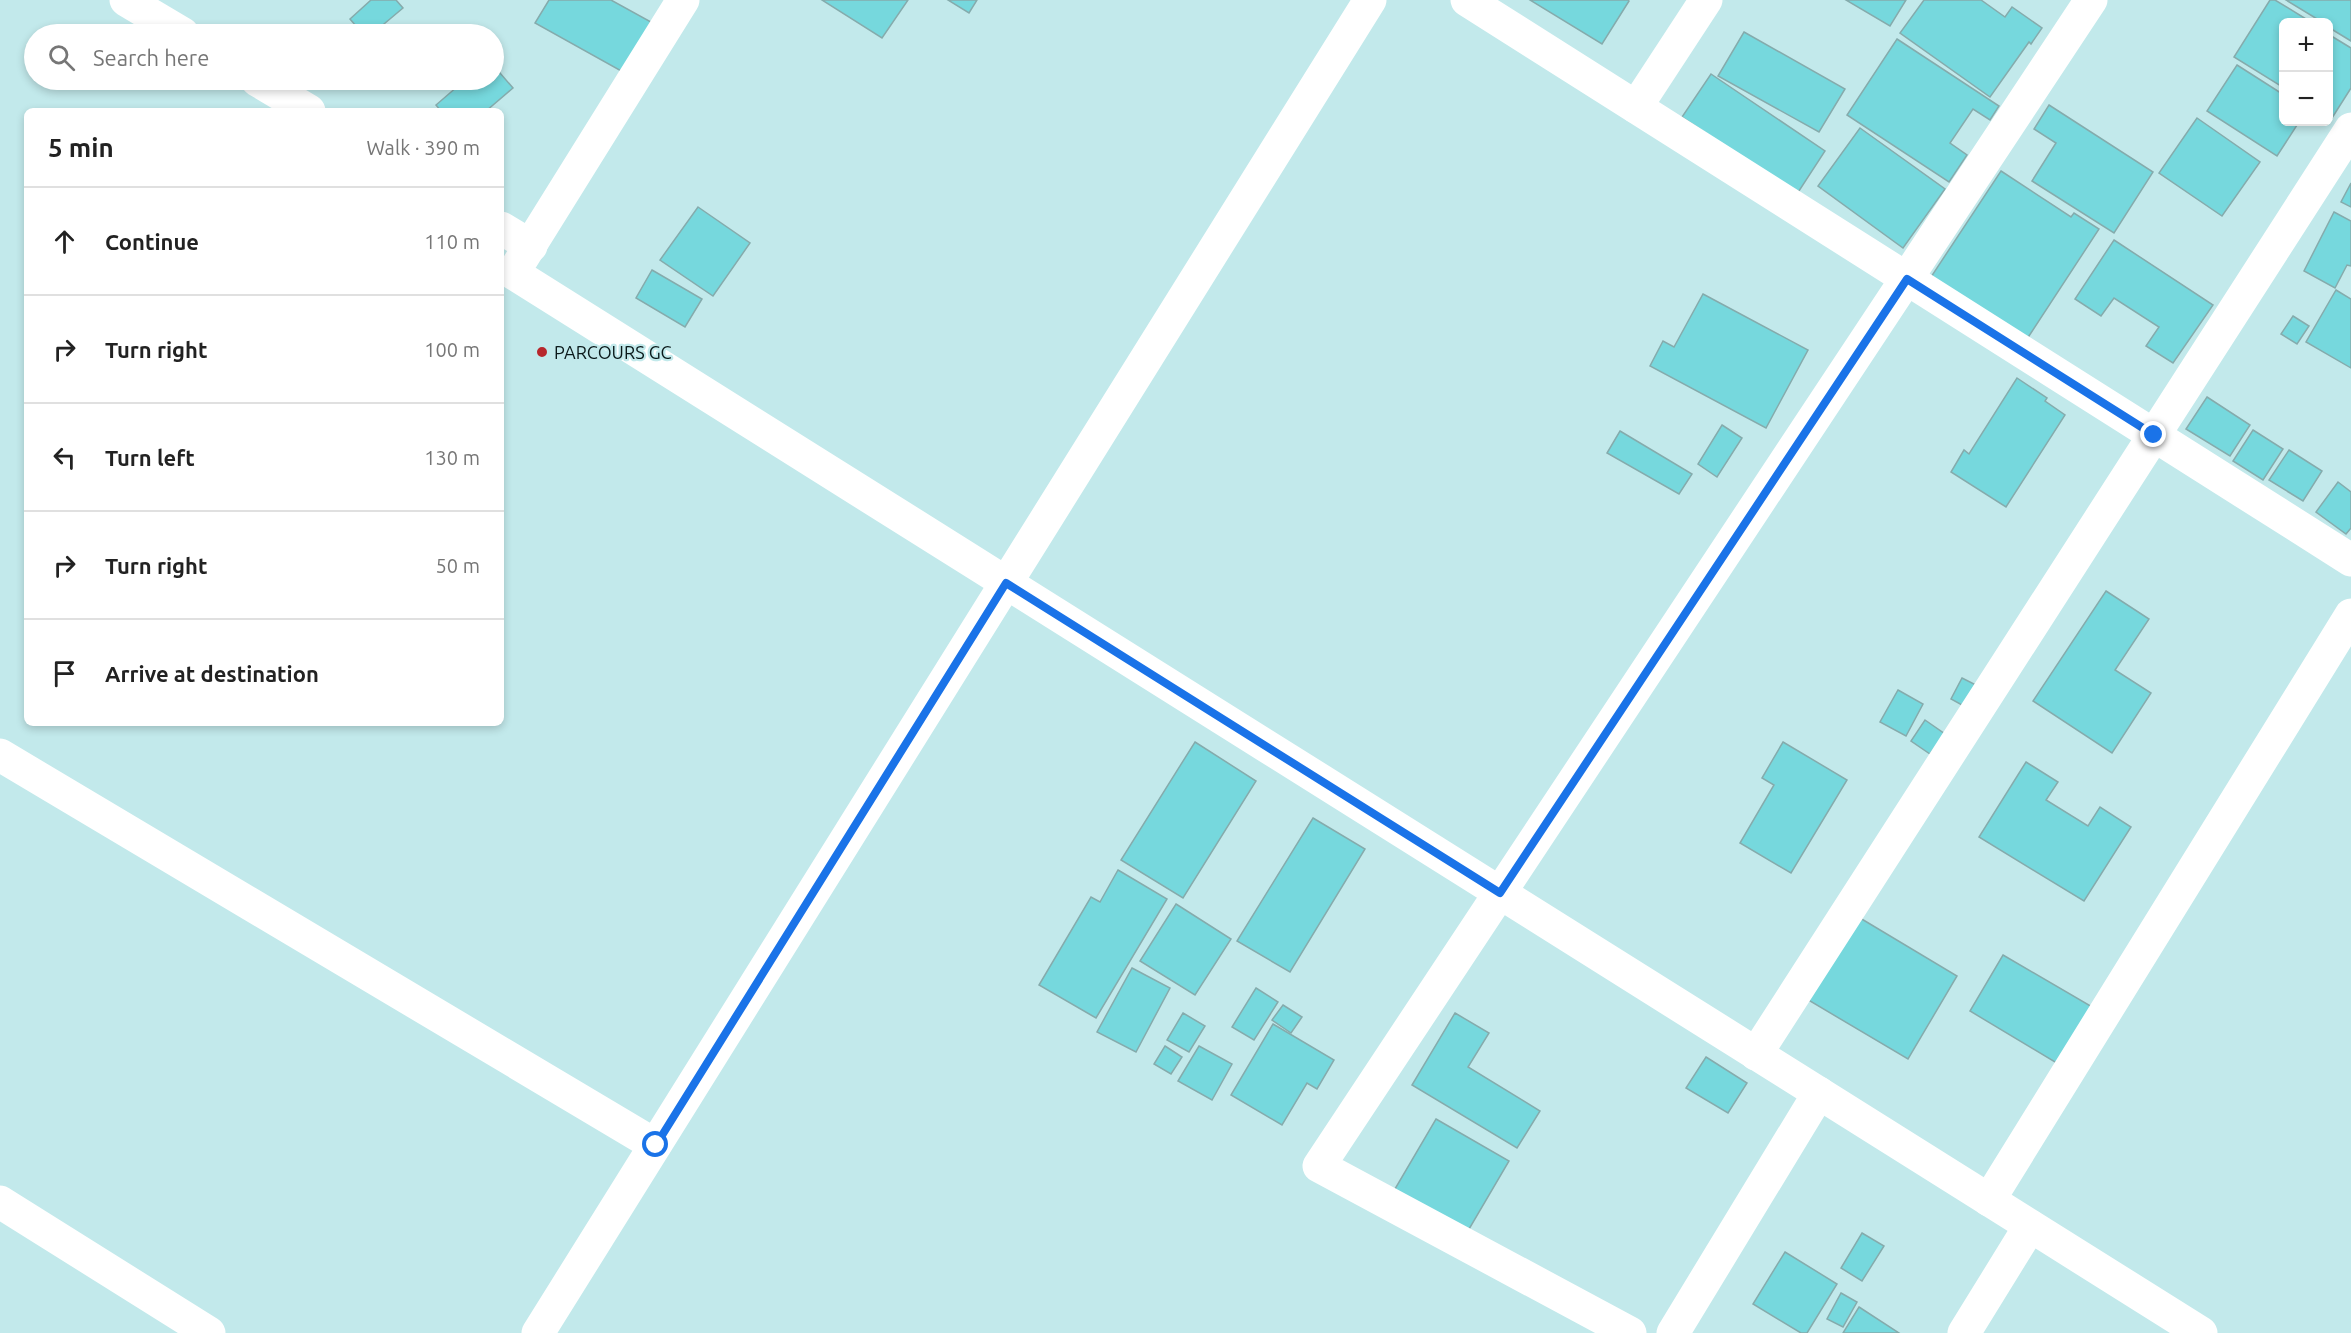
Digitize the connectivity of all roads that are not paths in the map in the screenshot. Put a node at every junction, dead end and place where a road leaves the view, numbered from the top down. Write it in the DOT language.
graph roads {
  1 [pos="126,0"];
  2 [pos="1370,0"];
  3 [pos="1467,0"];
  4 [pos="1706,0"];
  5 [pos="2091,0"];
  6 [pos="680,1"];
  7 [pos="166,24"];
  8 [pos="274,90"];
  9 [pos="304,108"];
  10 [pos="1636,108"];
  11 [pos="2351,129"];
  12 [pos="504,230"];
  13 [pos="531,246"];
  14 [pos="1907,279"];
  15 [pos="2154,435"];
  16 [pos="2351,560"];
  17 [pos="1006,583"];
  18 [pos="2351,615"];
  19 [pos="0,755"];
  20 [pos="1500,893"];
  21 [pos="1756,1054"];
  22 [pos="1819,1093"];
  23 [pos="656,1145"];
  24 [pos="1989,1200"];
  25 [pos="0,1202"];
  26 [pos="2030,1226"];
  27 [pos="209,1333"];
  28 [pos="538,1333"];
  29 [pos="1630,1333"];
  30 [pos="1673,1333"];
  31 [pos="1964,1333"];
  32 [pos="2201,1333"];
  1 -- 7 [label="street"];
  2 -- 17 [label="street"];
  3 -- 10 [label="street"];
  4 -- 10 [label="street"];
  5 -- 14 [label="street"];
  6 -- 13 [label="street"];
  8 -- 9 [label="street"];
  10 -- 14 [label="street"];
  11 -- 15 [label="street"];
  12 -- 13 [label="street"];
  13 -- 17 [label="street"];
  14 -- 15 [label="street"];
  14 -- 20 [label="street"];
  15 -- 16 [label="street"];
  15 -- 21 [label="street"];
  17 -- 20 [label="street"];
  17 -- 23 [label="street"];
  18 -- 24 [label="street"];
  19 -- 23 [label="street"];
  20 -- 21 [label="street"];
  20 -- 29 [label="street"];
  21 -- 22 [label="street"];
  22 -- 24 [label="street"];
  22 -- 30 [label="street"];
  23 -- 28 [label="street"];
  24 -- 26 [label="street"];
  25 -- 27 [label="street"];
  26 -- 31 [label="street"];
  26 -- 32 [label="street"];
}
